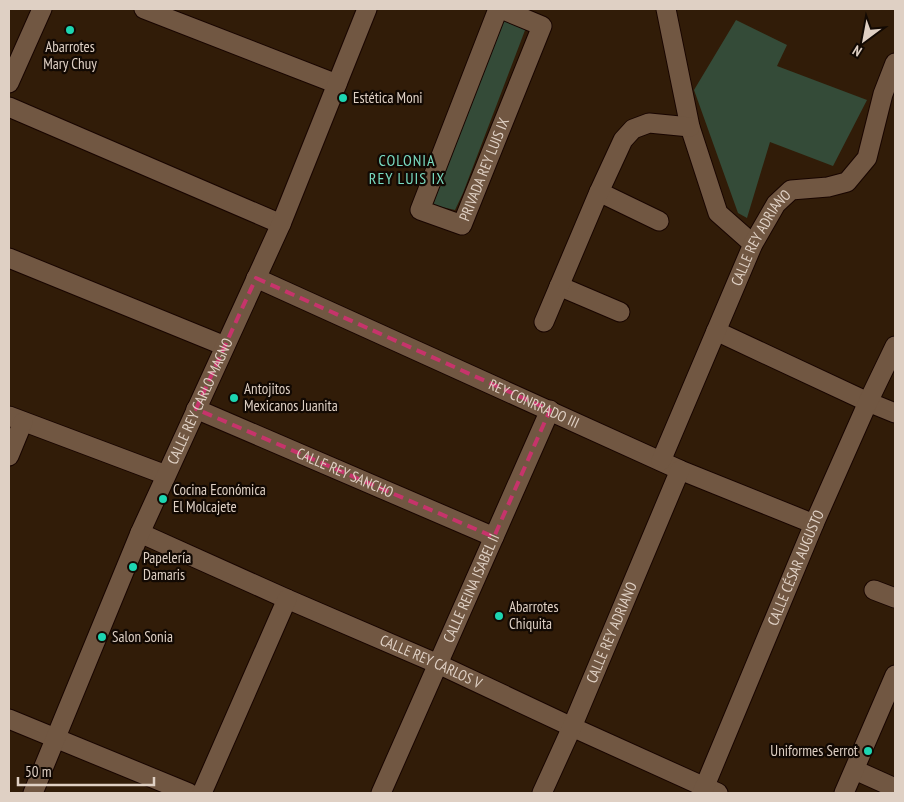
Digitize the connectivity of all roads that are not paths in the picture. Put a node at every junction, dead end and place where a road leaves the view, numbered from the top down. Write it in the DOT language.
graph roads {
  1 [pos="42,9"];
  2 [pos="144,9"];
  3 [pos="367,9"];
  4 [pos="500,9"];
  5 [pos="666,9"];
  6 [pos="895,63"];
  7 [pos="9,83"];
  8 [pos="338,84"];
  9 [pos="9,108"];
  10 [pos="690,127"];
  11 [pos="599,192"];
  12 [pos="659,221"];
  13 [pos="281,224"];
  14 [pos="753,244"];
  15 [pos="9,258"];
  16 [pos="256,278"];
  17 [pos="559,286"];
  18 [pos="620,312"];
  19 [pos="544,322"];
  20 [pos="716,332"];
  21 [pos="225,346"];
  22 [pos="895,346"];
  23 [pos="868,402"];
  24 [pos="196,409"];
  25 [pos="550,410"];
  26 [pos="895,413"];
  27 [pos="16,419"];
  28 [pos="9,456"];
  29 [pos="661,461"];
  30 [pos="680,470"];
  31 [pos="166,475"];
  32 [pos="814,524"];
  33 [pos="140,533"];
  34 [pos="494,537"];
  35 [pos="874,590"];
  36 [pos="895,598"];
  37 [pos="287,599"];
  38 [pos="438,664"];
  39 [pos="895,675"];
  40 [pos="9,719"];
  41 [pos="572,727"];
  42 [pos="56,738"];
  43 [pos="855,770"];
  44 [pos="895,788"];
  45 [pos="708,792"];
  46 [pos="33,793"];
  47 [pos="189,793"];
  48 [pos="202,793"];
  49 [pos="381,793"];
  50 [pos="542,793"];
  51 [pos="844,793"];
  1 -- 7 [label="street"];
  2 -- 8 [label="street"];
  3 -- 8 [label="street, CALLE REY CARLO MAGNO"];
  4 -- 4 [label="street, PRIVADA REY LUIS IX"];
  5 -- 10 [label="street"];
  6 -- 14 [label="street, CALLE REY ADRIANO"];
  8 -- 13 [label="street, CALLE REY CARLO MAGNO"];
  9 -- 13 [label="street"];
  10 -- 11 [label="street"];
  10 -- 14 [label="street"];
  11 -- 12 [label="street"];
  11 -- 17 [label="street"];
  13 -- 16 [label="street, CALLE REY CARLO MAGNO"];
  14 -- 20 [label="street, CALLE REY ADRIANO"];
  15 -- 21 [label="street"];
  16 -- 21 [label="street, CALLE REY CARLO MAGNO"];
  16 -- 25 [label="street, REY CONRRADO III"];
  17 -- 18 [label="street"];
  17 -- 19 [label="street"];
  20 -- 23 [label="street"];
  20 -- 29 [label="street, CALLE REY ADRIANO"];
  21 -- 24 [label="street, CALLE REY CARLO MAGNO"];
  22 -- 23 [label="street, CALLE CÉSAR AUGUSTO"];
  23 -- 26 [label="street"];
  23 -- 32 [label="street, CALLE CÉSAR AUGUSTO"];
  24 -- 31 [label="street, CALLE REY CARLO MAGNO"];
  24 -- 34 [label="street, CALLE REY SANCHO"];
  25 -- 29 [label="street, REY CONRRADO III"];
  25 -- 34 [label="street, CALLE REINA ISABEL II"];
  27 -- 28 [label="street"];
  27 -- 31 [label="street"];
  29 -- 30 [label="street, REY CONRRADO III"];
  30 -- 32 [label="street, REY CONRRADO III"];
  30 -- 41 [label="street, CALLE REY ADRIANO"];
  31 -- 33 [label="street, CALLE REY CARLO MAGNO"];
  32 -- 45 [label="street, CALLE CÉSAR AUGUSTO"];
  33 -- 37 [label="street, CALLE REY CARLOS V"];
  33 -- 42 [label="street, CALLE REY CARLO MAGNO"];
  34 -- 38 [label="street, CALLE REINA ISABEL II"];
  35 -- 36 [label="street"];
  37 -- 38 [label="street, CALLE REY CARLOS V"];
  37 -- 48 [label="street"];
  38 -- 41 [label="street, CALLE REY CARLOS V"];
  38 -- 49 [label="street, CALLE REINA ISABEL II"];
  39 -- 43 [label="street"];
  40 -- 42 [label="street"];
  41 -- 45 [label="street, CALLE REY CARLOS V"];
  41 -- 50 [label="street, CALLE REY ADRIANO"];
  42 -- 46 [label="street, CALLE REY CARLO MAGNO"];
  42 -- 47 [label="street"];
  43 -- 44 [label="street"];
  43 -- 51 [label="street"];
}
